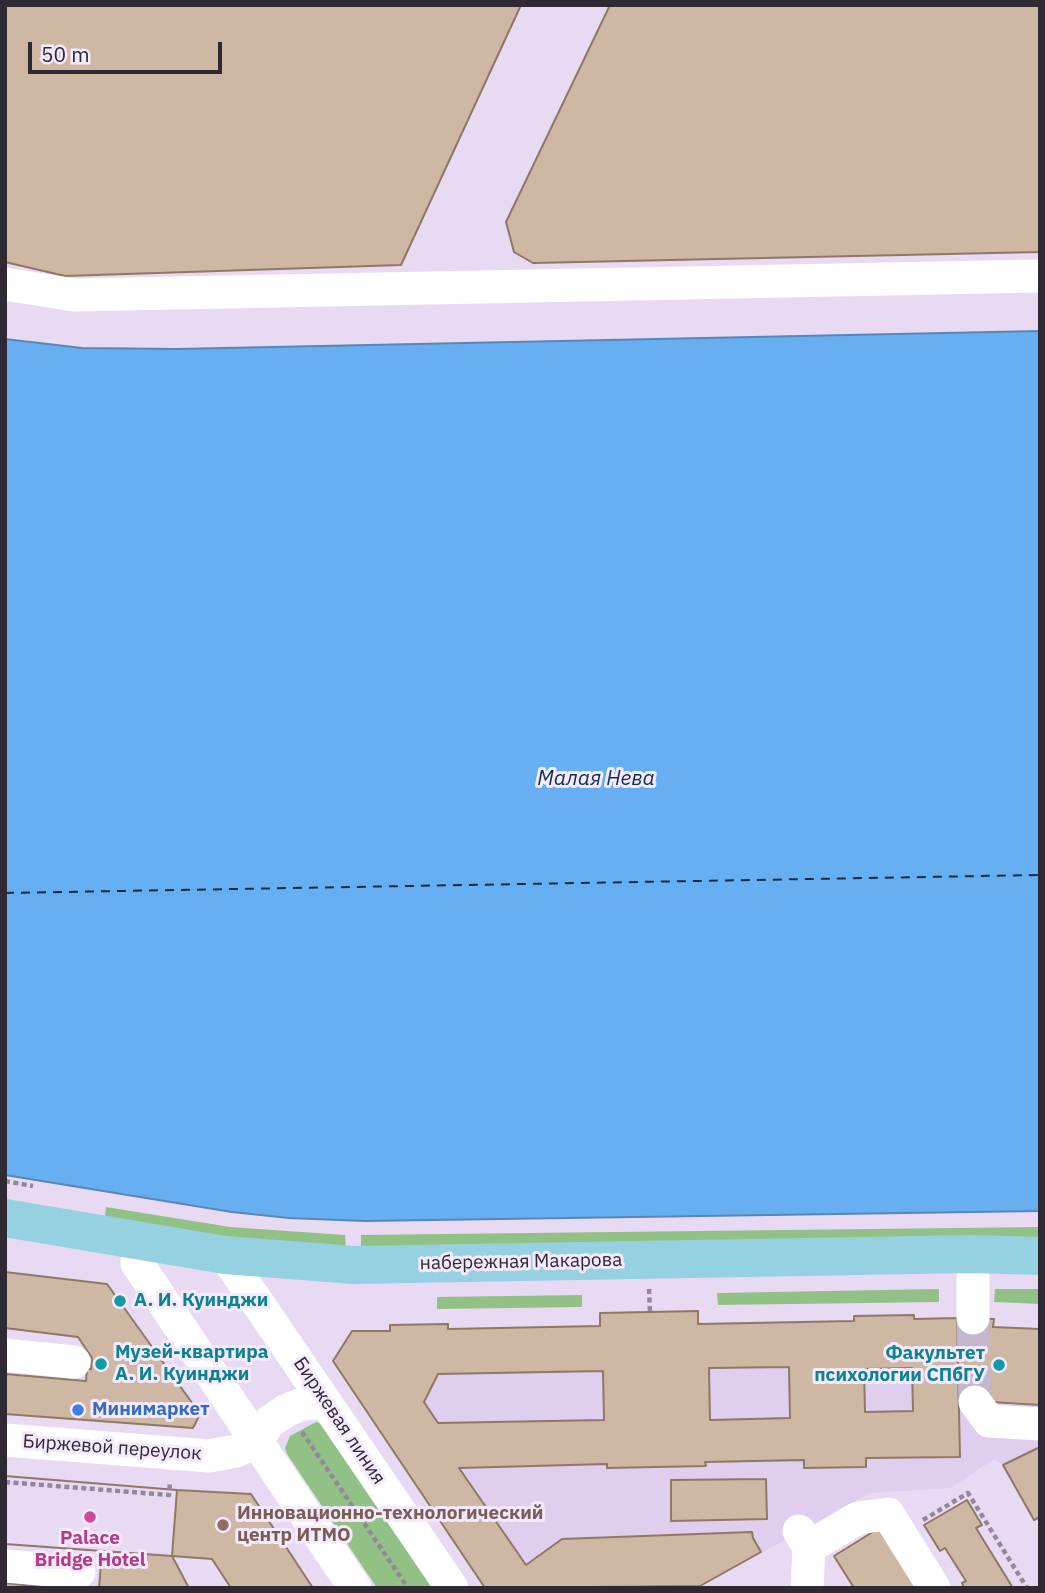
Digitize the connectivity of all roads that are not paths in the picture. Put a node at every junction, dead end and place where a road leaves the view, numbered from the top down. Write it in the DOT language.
graph roads {
  1 [pos="1040,276"];
  2 [pos="5,284"];
  3 [pos="5,1219"];
  4 [pos="5,1242"];
  5 [pos="138,1253"];
  6 [pos="1040,1256"];
  7 [pos="232,1267"];
  8 [pos="973,1278"];
  9 [pos="1040,1279"];
  10 [pos="973,1318"];
  11 [pos="5,1355"];
  12 [pos="75,1362"];
  13 [pos="325,1402"];
  14 [pos="975,1402"];
  15 [pos="1040,1424"];
  16 [pos="5,1440"];
  17 [pos="256,1442"];
  18 [pos="5,1566"];
  19 [pos="79,1572"];
  20 [pos="355,1588"];
  21 [pos="452,1588"];
  22 [pos="807,1588"];
  23 [pos="934,1588"];
  1 -- 2 [label="street"];
  3 -- 5 [label="main road, набережная Макарова"];
  4 -- 5 [label="main road, набережная Макарова"];
  5 -- 7 [label="main road, набережная Макарова"];
  5 -- 17 [label="street"];
  6 -- 7 [label="main road, набережная Макарова"];
  7 -- 8 [label="main road, набережная Макарова"];
  7 -- 13 [label="street, Биржевая линия"];
  8 -- 9 [label="main road, набережная Макарова"];
  8 -- 10 [label="street"];
  11 -- 12 [label="street"];
  13 -- 17 [label="street"];
  13 -- 21 [label="street, Биржевая линия"];
  14 -- 15 [label="street"];
  16 -- 17 [label="street, Биржевой переулок"];
  17 -- 20 [label="street"];
  18 -- 19 [label="street"];
  22 -- 23 [label="street"];
}
